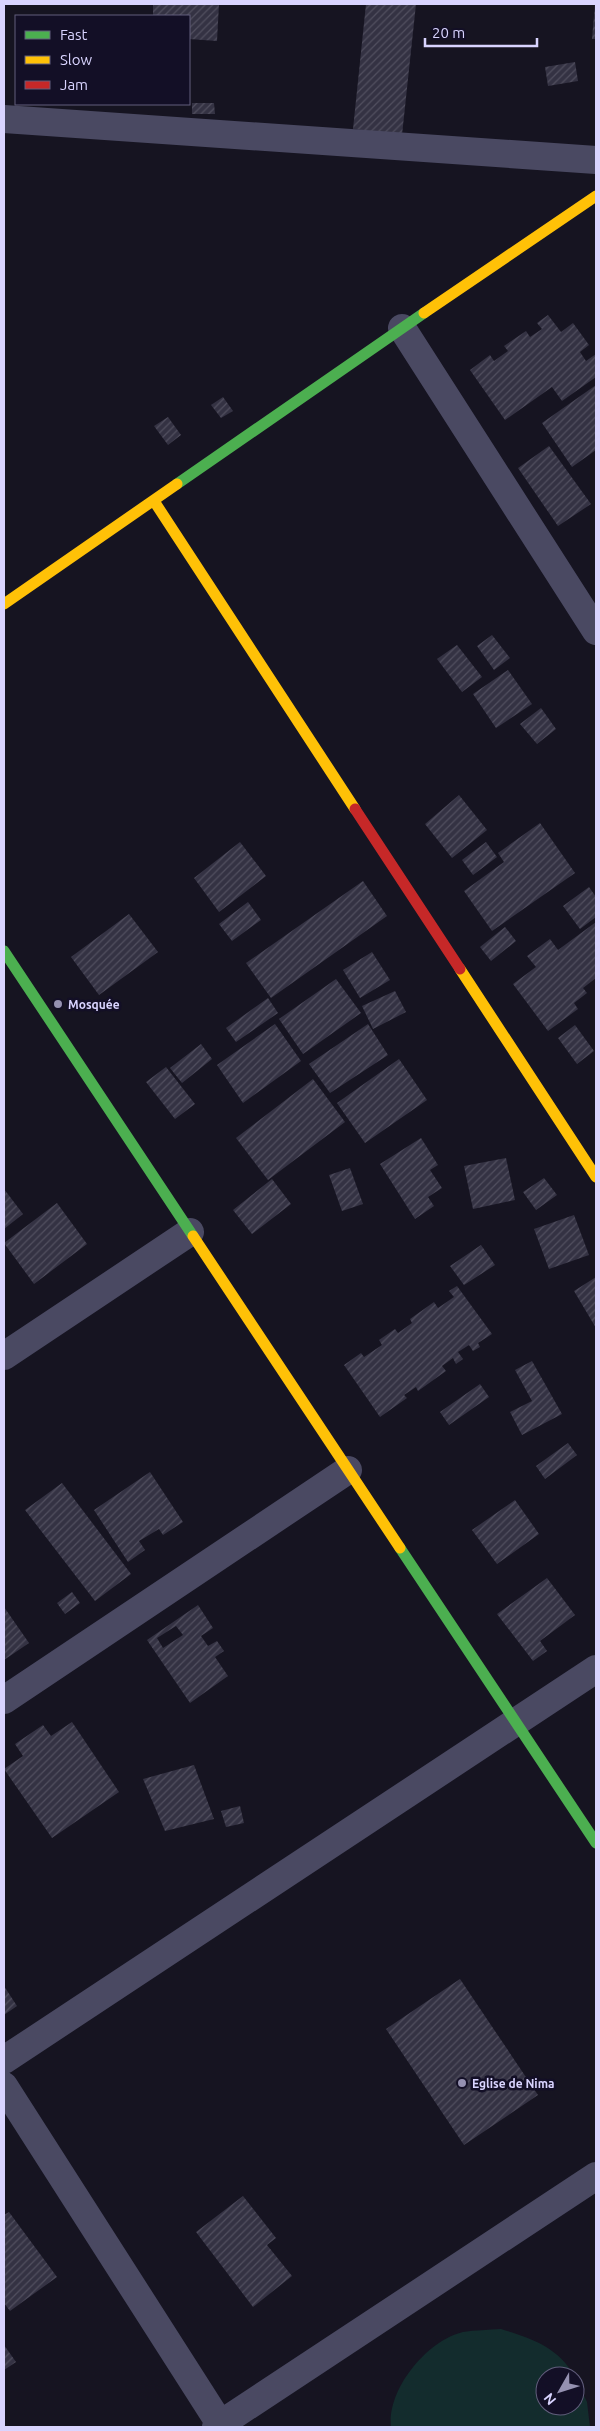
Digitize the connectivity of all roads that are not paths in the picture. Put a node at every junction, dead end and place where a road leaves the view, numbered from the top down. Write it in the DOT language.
graph roads {
  1 [pos="4,119"];
  2 [pos="596,160"];
  3 [pos="596,196"];
  4 [pos="402,328"];
  5 [pos="154,501"];
  6 [pos="4,604"];
  7 [pos="596,631"];
  8 [pos="5,955"];
  9 [pos="596,1177"];
  10 [pos="190,1232"];
  11 [pos="4,1356"];
  12 [pos="348,1470"];
  13 [pos="596,1668"];
  14 [pos="4,1700"];
  15 [pos="515,1722"];
  16 [pos="596,1843"];
  17 [pos="4,2060"];
  18 [pos="4,2086"];
  19 [pos="596,2176"];
  20 [pos="219,2426"];
  1 -- 2 [label="street"];
  3 -- 4 [label="street"];
  4 -- 5 [label="street"];
  4 -- 7 [label="street"];
  5 -- 6 [label="street"];
  5 -- 9 [label="street"];
  8 -- 10 [label="street"];
  10 -- 11 [label="street"];
  10 -- 12 [label="street"];
  12 -- 14 [label="street"];
  12 -- 15 [label="street"];
  13 -- 15 [label="street"];
  15 -- 16 [label="street"];
  15 -- 17 [label="street"];
  18 -- 20 [label="street"];
  19 -- 20 [label="street"];
}
